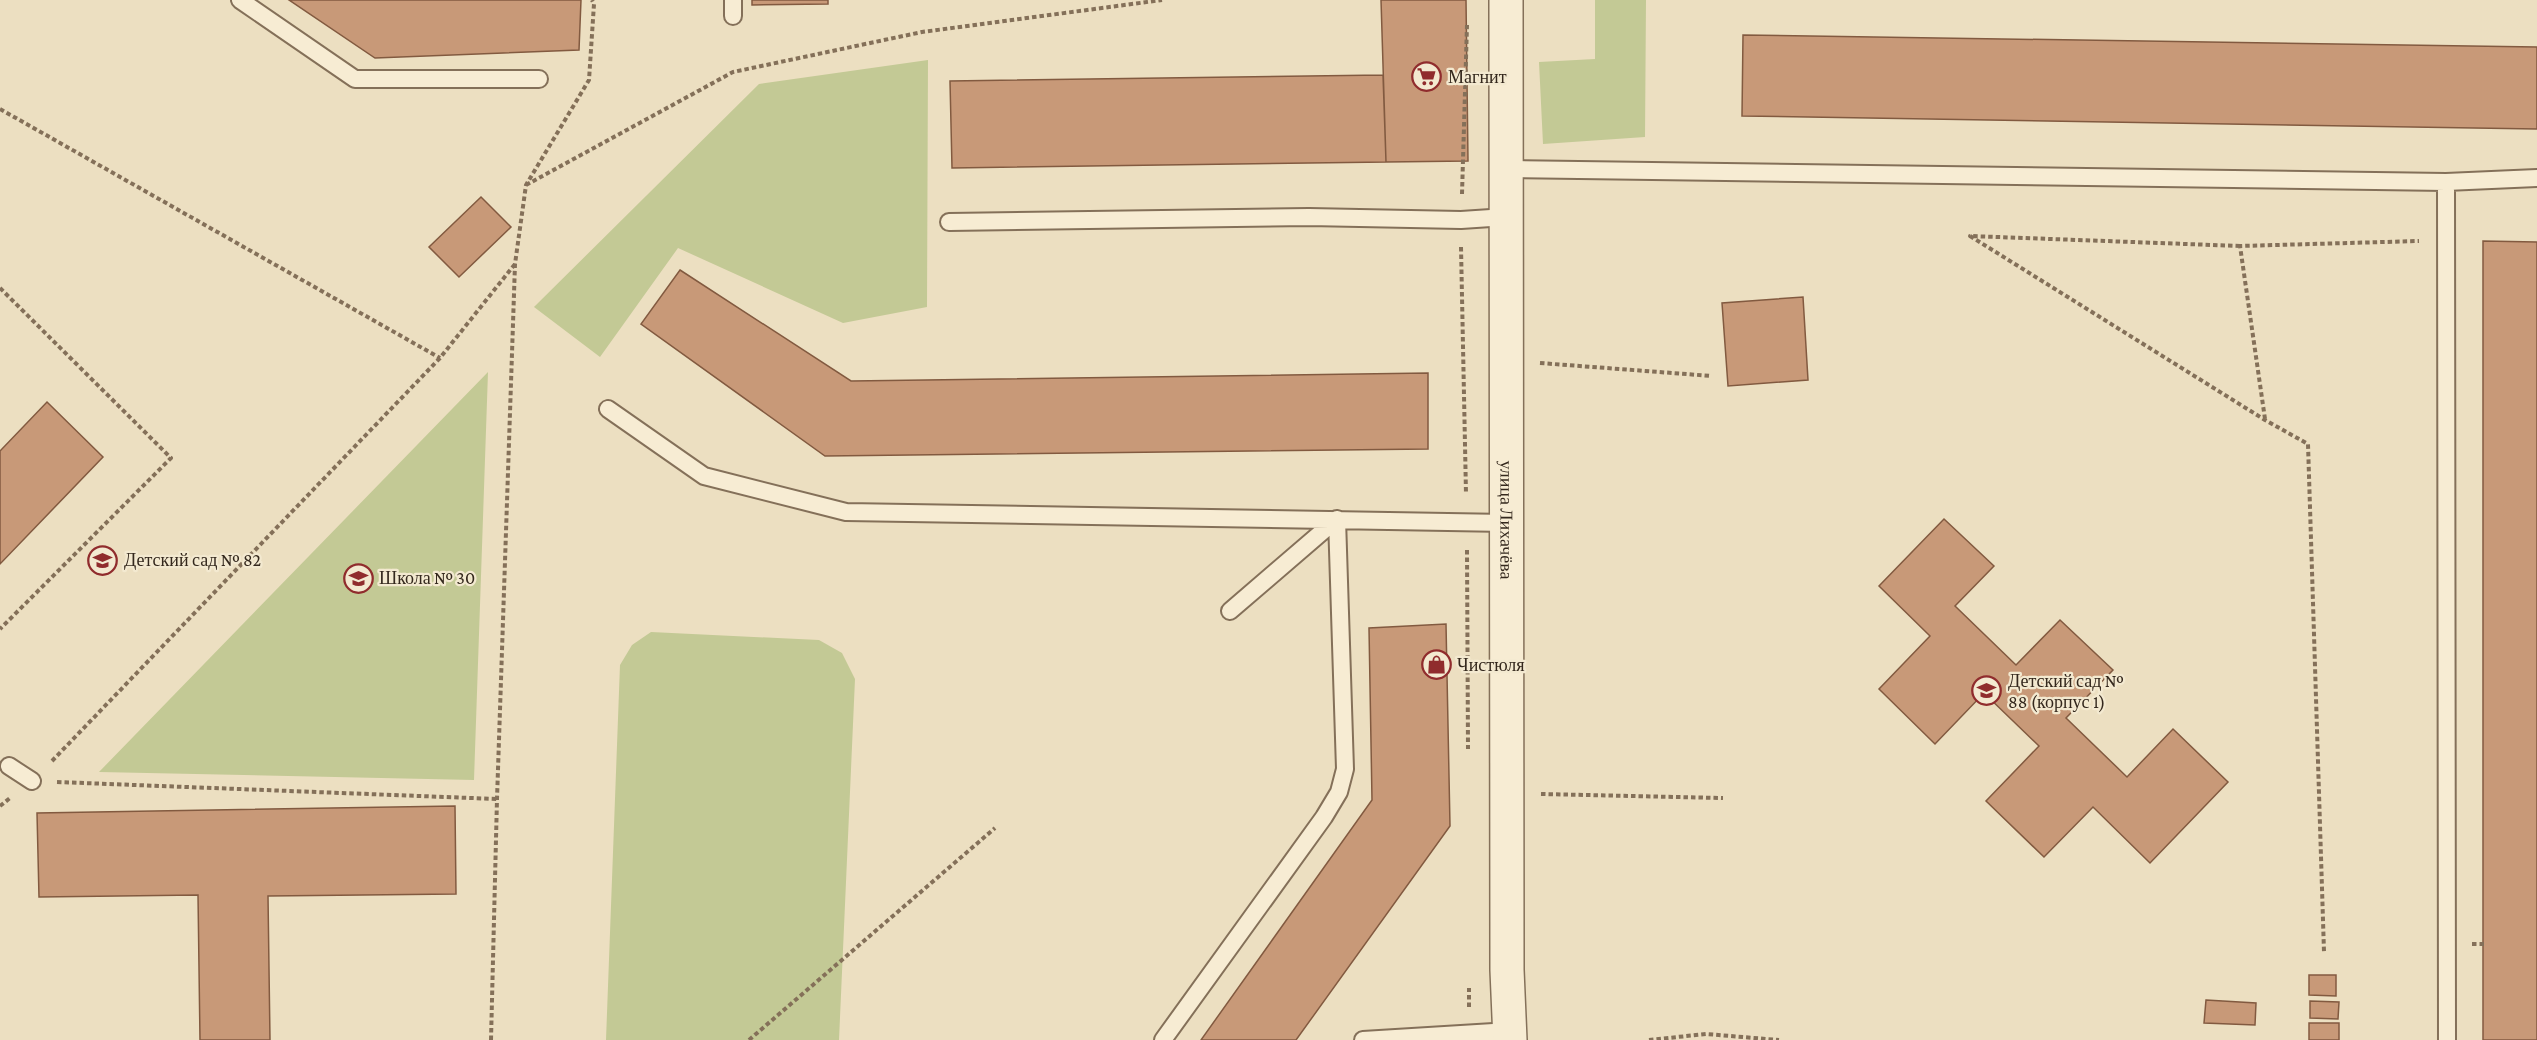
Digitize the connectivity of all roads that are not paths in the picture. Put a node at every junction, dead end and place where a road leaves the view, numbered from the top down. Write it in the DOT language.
graph roads {
  1 [pos="240,0"];
  2 [pos="1506,0"];
  3 [pos="539,79"];
  4 [pos="1506,169"];
  5 [pos="2537,178"];
  6 [pos="2446,182"];
  7 [pos="1506,217"];
  8 [pos="949,222"];
  9 [pos="608,409"];
  10 [pos="1337,519"];
  11 [pos="1507,523"];
  12 [pos="1230,611"];
  13 [pos="9,766"];
  14 [pos="32,781"];
  15 [pos="1510,1035"];
  16 [pos="1163,1040"];
  17 [pos="1363,1040"];
  18 [pos="2447,1040"];
  1 -- 3 [label="lane"];
  2 -- 4 [label="street, улица Лихачёва"];
  4 -- 6 [label="lane"];
  4 -- 7 [label="street, улица Лихачёва"];
  5 -- 6 [label="lane"];
  6 -- 18 [label="lane"];
  7 -- 8 [label="lane"];
  7 -- 11 [label="street, улица Лихачёва"];
  9 -- 10 [label="lane"];
  10 -- 11 [label="lane"];
  10 -- 12 [label="lane"];
  10 -- 16 [label="lane"];
  11 -- 15 [label="street, улица Лихачёва"];
  13 -- 14 [label="lane"];
  15 -- 17 [label="lane"];
}
